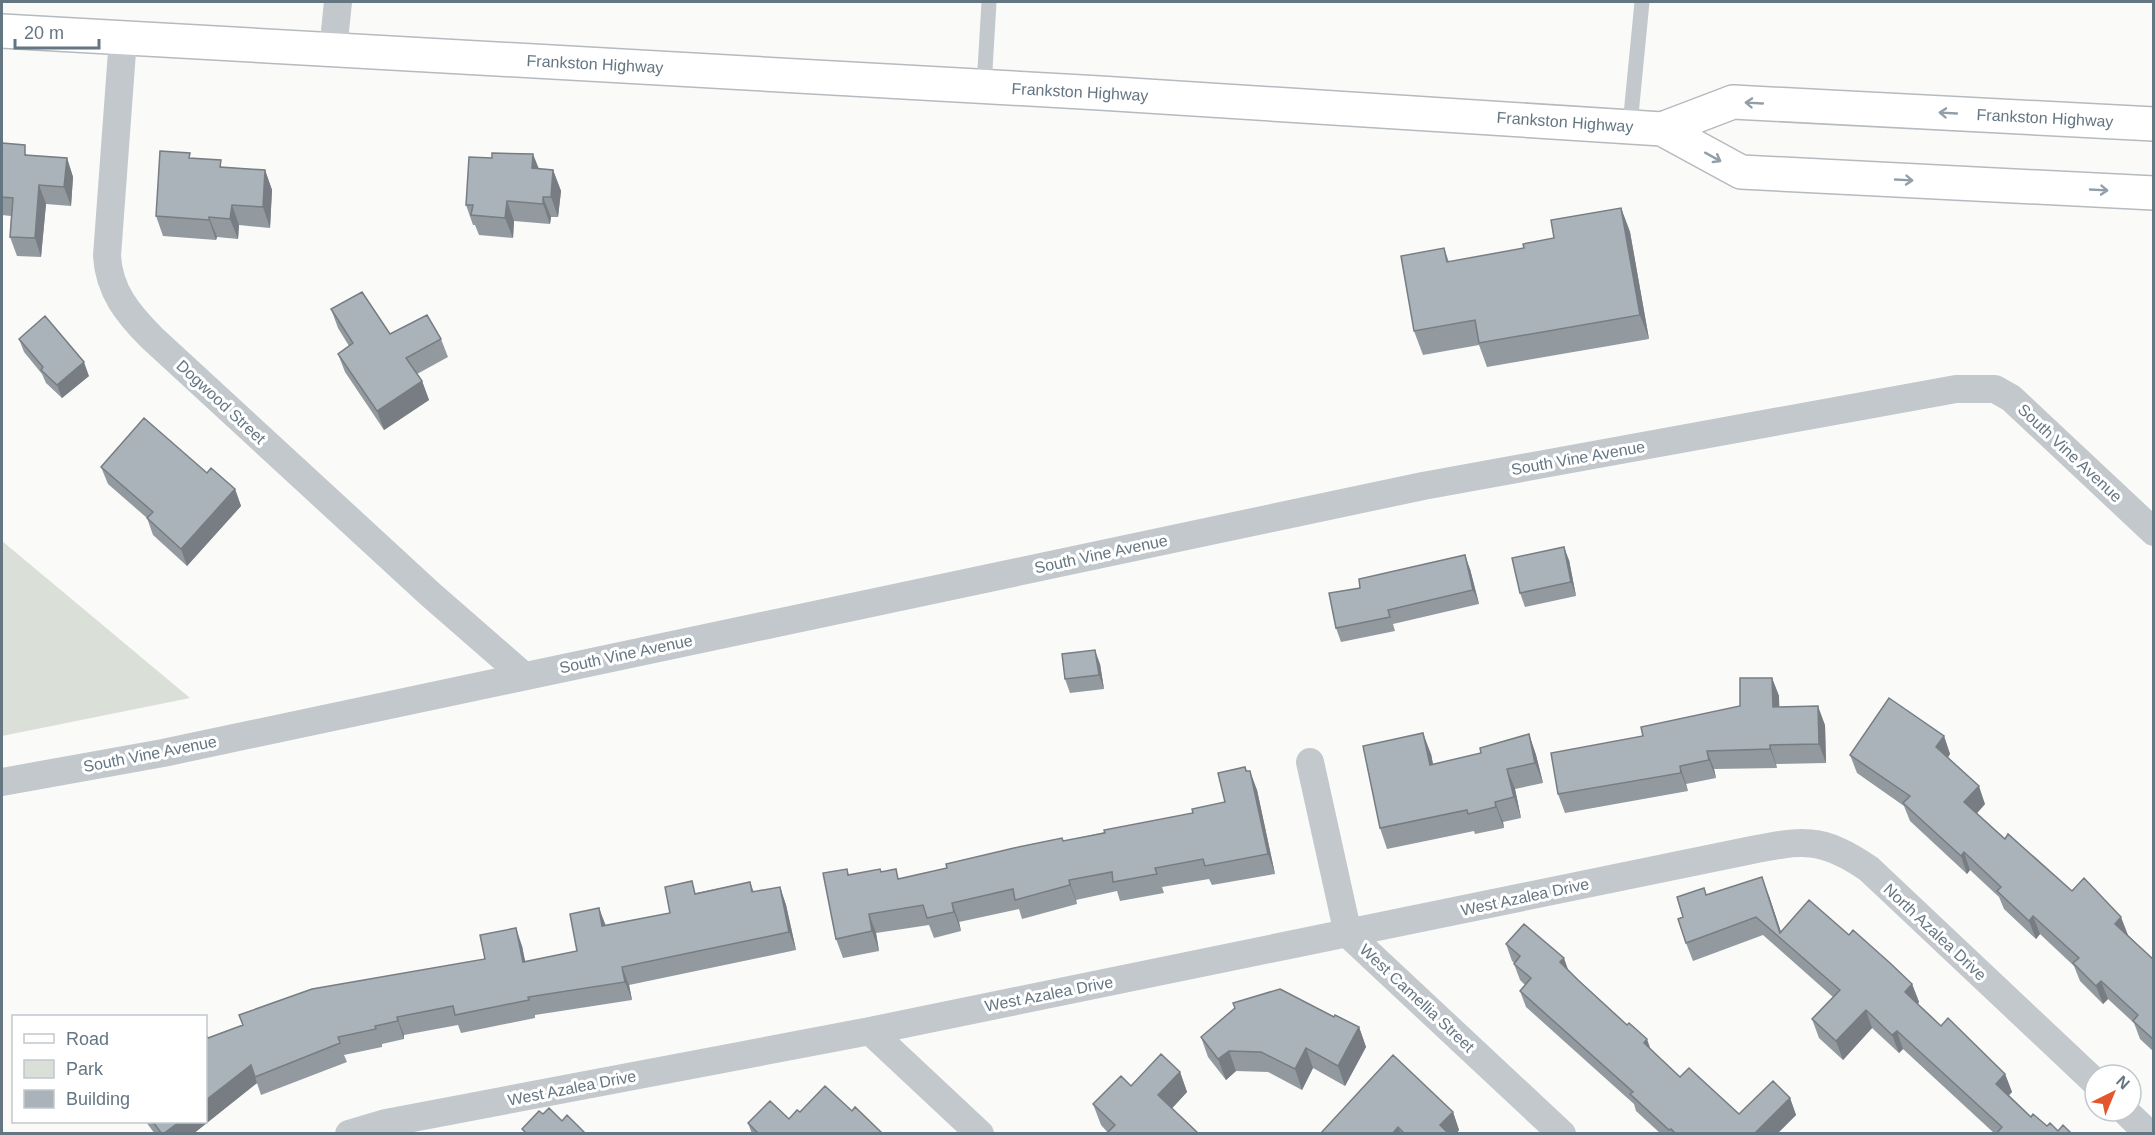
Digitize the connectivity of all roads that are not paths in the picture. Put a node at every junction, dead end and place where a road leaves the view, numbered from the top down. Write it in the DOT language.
graph roads {
  1 [pos="338,2"];
  2 [pos="989,2"];
  3 [pos="1642,2"];
  4 [pos="2,31"];
  5 [pos="123,38"];
  6 [pos="333,50"];
  7 [pos="984,86"];
  8 [pos="2154,124"];
  9 [pos="1630,125"];
  10 [pos="1662,129"];
  11 [pos="2154,193"];
  12 [pos="2154,532"];
  13 [pos="524,676"];
  14 [pos="1310,762"];
  15 [pos="2,782"];
  16 [pos="1747,851"];
  17 [pos="1348,934"];
  18 [pos="870,1030"];
  19 [pos="2083,1071"];
  20 [pos="2138,1123"];
  21 [pos="392,1128"];
  22 [pos="349,1134"];
  23 [pos="980,1134"];
  24 [pos="1562,1134"];
  25 [pos="2149,1134"];
  1 -- 6 [label="street"];
  2 -- 7 [label="lane"];
  3 -- 9 [label="lane"];
  4 -- 5 [label="main road, Frankston Highway"];
  5 -- 6 [label="main road, Frankston Highway"];
  5 -- 13 [label="street, Dogwood Street"];
  6 -- 7 [label="main road, Frankston Highway"];
  7 -- 9 [label="main road, Frankston Highway"];
  8 -- 10 [label="main road, Frankston Highway, one-way"];
  9 -- 10 [label="main road, Frankston Highway"];
  10 -- 11 [label="main road, one-way"];
  12 -- 13 [label="street, South Vine Avenue"];
  13 -- 15 [label="street, South Vine Avenue"];
  14 -- 17 [label="street, West Camellia Street"];
  16 -- 17 [label="street, West Azalea Drive"];
  16 -- 19 [label="street, North Azalea Drive"];
  17 -- 18 [label="street, West Azalea Drive"];
  17 -- 24 [label="street, West Camellia Street"];
  18 -- 21 [label="street, West Azalea Drive"];
  18 -- 23 [label="street"];
  20 -- 25 [label="street"];
  21 -- 22 [label="street, West Azalea Drive"];
}
